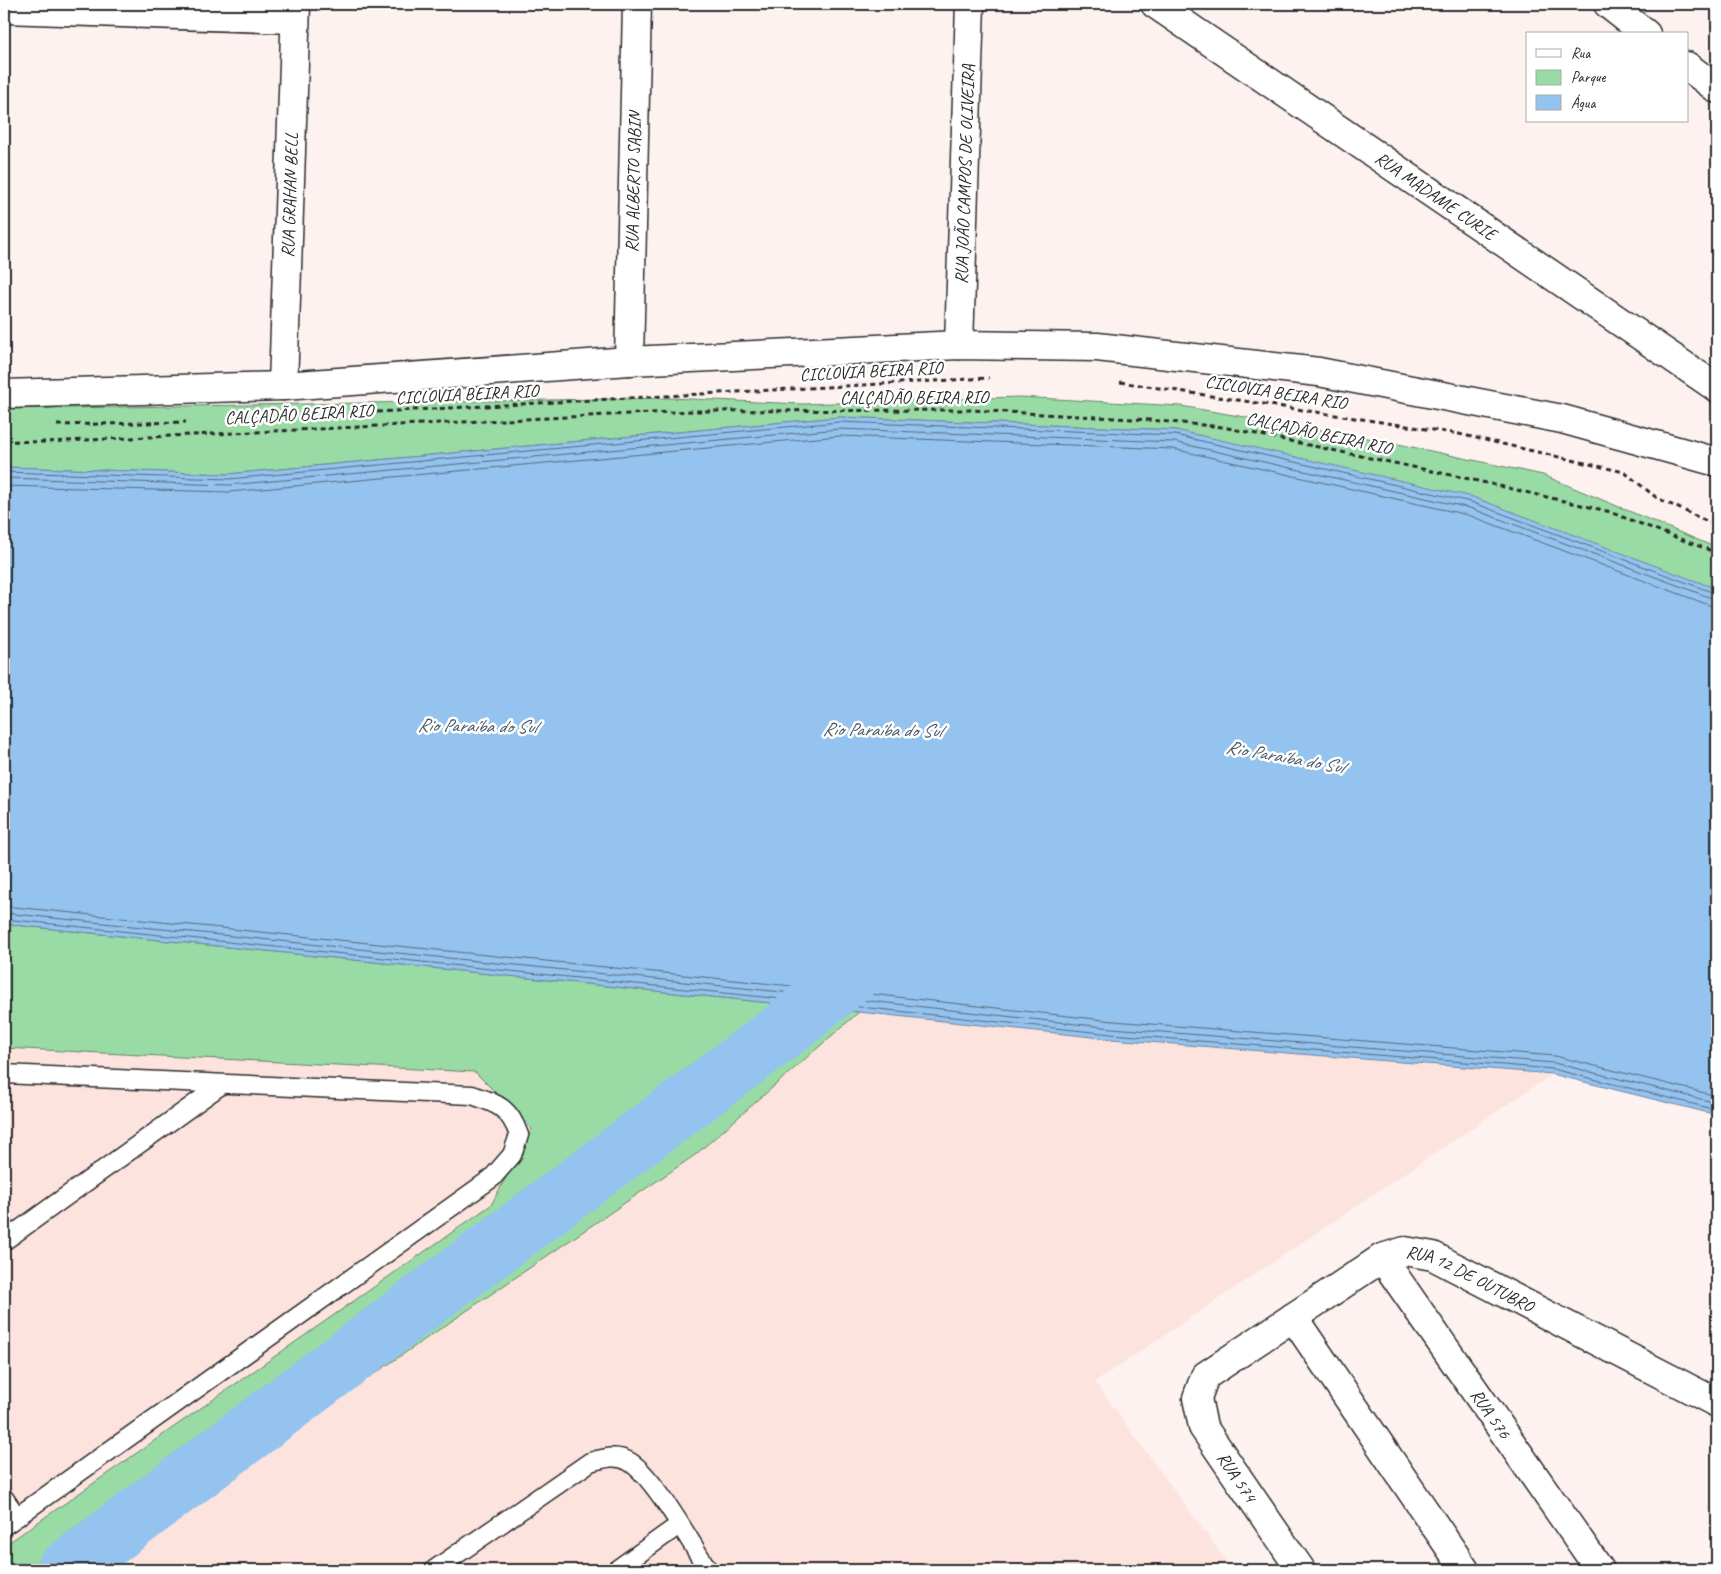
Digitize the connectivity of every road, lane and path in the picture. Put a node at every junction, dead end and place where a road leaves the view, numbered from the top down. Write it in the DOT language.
graph roads {
  1 [pos="637,4"];
  2 [pos="970,4"];
  3 [pos="1155,4"];
  4 [pos="1608,4"];
  5 [pos="4,9"];
  6 [pos="295,11"];
  7 [pos="1643,32"];
  8 [pos="1688,67"];
  9 [pos="1717,89"];
  10 [pos="959,345"];
  11 [pos="629,361"];
  12 [pos="993,378"];
  13 [pos="1110,381"];
  14 [pos="283,386"];
  15 [pos="1717,388"];
  16 [pos="4,394"];
  17 [pos="371,412"];
  18 [pos="192,421"];
  19 [pos="53,425"];
  20 [pos="4,441"];
  21 [pos="1717,462"];
  22 [pos="1717,526"];
  23 [pos="1717,553"];
  24 [pos="4,1074"];
  25 [pos="221,1085"];
  26 [pos="4,1241"];
  27 [pos="1382,1258"];
  28 [pos="1293,1317"];
  29 [pos="1205,1376"];
  30 [pos="1717,1403"];
  31 [pos="4,1498"];
  32 [pos="10,1521"];
  33 [pos="679,1525"];
  34 [pos="434,1570"];
  35 [pos="616,1570"];
  36 [pos="708,1570"];
  37 [pos="1301,1570"];
  38 [pos="1465,1570"];
  39 [pos="1600,1570"];
  1 -- 11 [label="street, RUA ALBERTO SABIN"];
  2 -- 10 [label="street, RUA JOÃO CAMPOS DE OLIVEIRA"];
  3 -- 15 [label="street, RUA MADAME CURIE"];
  4 -- 7 [label="street"];
  5 -- 6 [label="street"];
  6 -- 14 [label="street, RUA GRAHAN BELL"];
  8 -- 9 [label="street"];
  10 -- 11 [label="street"];
  10 -- 21 [label="street"];
  11 -- 14 [label="street"];
  12 -- 17 [label="path, CICLOVIA BEIRA RIO"];
  13 -- 22 [label="path, CICLOVIA BEIRA RIO"];
  14 -- 16 [label="street"];
  18 -- 19 [label="path"];
  20 -- 23 [label="path, CALÇADÃO BEIRA RIO"];
  24 -- 25 [label="lane"];
  25 -- 26 [label="lane"];
  25 -- 32 [label="lane"];
  27 -- 28 [label="street, RUA 12 DE OUTUBRO"];
  27 -- 30 [label="street, RUA 12 DE OUTUBRO"];
  27 -- 39 [label="street, RUA 576"];
  28 -- 29 [label="street, RUA 12 DE OUTUBRO"];
  28 -- 38 [label="street"];
  29 -- 37 [label="street, RUA 574"];
  31 -- 32 [label="lane"];
  33 -- 34 [label="lane"];
  33 -- 35 [label="lane"];
  33 -- 36 [label="lane"];
}
